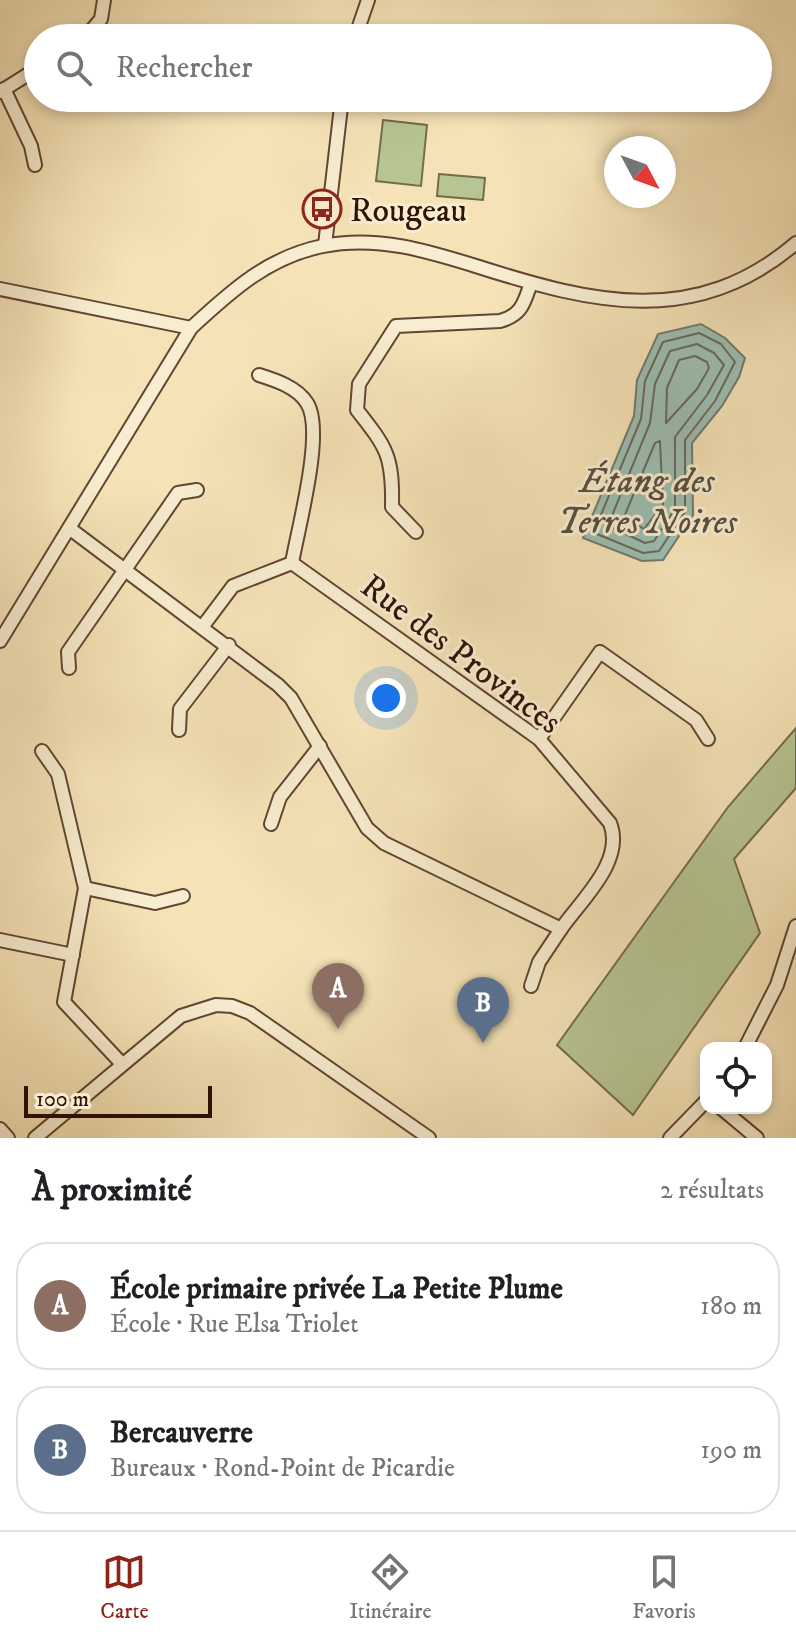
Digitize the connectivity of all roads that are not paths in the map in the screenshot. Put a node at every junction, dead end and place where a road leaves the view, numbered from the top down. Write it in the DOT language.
graph roads {
  1 [pos="104,0"];
  2 [pos="368,0"];
  3 [pos="97,24"];
  4 [pos="360,24"];
  5 [pos="24,77"];
  6 [pos="2,90"];
  7 [pos="340,112"];
  8 [pos="35,165"];
  9 [pos="796,243"];
  10 [pos="325,245"];
  11 [pos="531,283"];
  12 [pos="0,289"];
  13 [pos="191,328"];
  14 [pos="259,375"];
  15 [pos="197,490"];
  16 [pos="69,528"];
  17 [pos="416,532"];
  18 [pos="292,563"];
  19 [pos="126,570"];
  20 [pos="203,626"];
  21 [pos="0,641"];
  22 [pos="229,645"];
  23 [pos="69,668"];
  24 [pos="179,730"];
  25 [pos="539,739"];
  26 [pos="708,739"];
  27 [pos="320,746"];
  28 [pos="42,751"];
  29 [pos="271,824"];
  30 [pos="85,888"];
  31 [pos="183,896"];
  32 [pos="796,926"];
  33 [pos="561,929"];
  34 [pos="0,940"];
  35 [pos="73,955"];
  36 [pos="531,986"];
  37 [pos="748,1042"];
  38 [pos="122,1064"];
  39 [pos="700,1107"];
  40 [pos="728,1114"];
  41 [pos="0,1129"];
  42 [pos="8,1138"];
  43 [pos="35,1138"];
  44 [pos="429,1138"];
  45 [pos="670,1138"];
  46 [pos="757,1138"];
  1 -- 3 [label="street"];
  2 -- 4 [label="street"];
  5 -- 6 [label="street"];
  6 -- 8 [label="street"];
  7 -- 10 [label="street"];
  9 -- 11 [label="street"];
  10 -- 11 [label="street"];
  10 -- 13 [label="street"];
  11 -- 17 [label="street"];
  12 -- 13 [label="street"];
  13 -- 16 [label="street"];
  14 -- 18 [label="street"];
  15 -- 19 [label="street"];
  16 -- 19 [label="street"];
  16 -- 21 [label="street"];
  18 -- 20 [label="street"];
  18 -- 25 [label="street, Rue des Provinces"];
  19 -- 20 [label="street"];
  19 -- 23 [label="street"];
  20 -- 22 [label="street"];
  22 -- 24 [label="street"];
  22 -- 27 [label="street"];
  25 -- 26 [label="street"];
  25 -- 33 [label="street, Rue des Provinces"];
  27 -- 29 [label="street"];
  27 -- 33 [label="street"];
  28 -- 30 [label="street"];
  30 -- 31 [label="street"];
  30 -- 35 [label="street"];
  32 -- 37 [label="street"];
  33 -- 36 [label="street"];
  34 -- 35 [label="street"];
  35 -- 38 [label="street"];
  38 -- 43 [label="street"];
  38 -- 44 [label="street"];
  39 -- 45 [label="street"];
  40 -- 46 [label="street"];
  41 -- 42 [label="street"];
}
